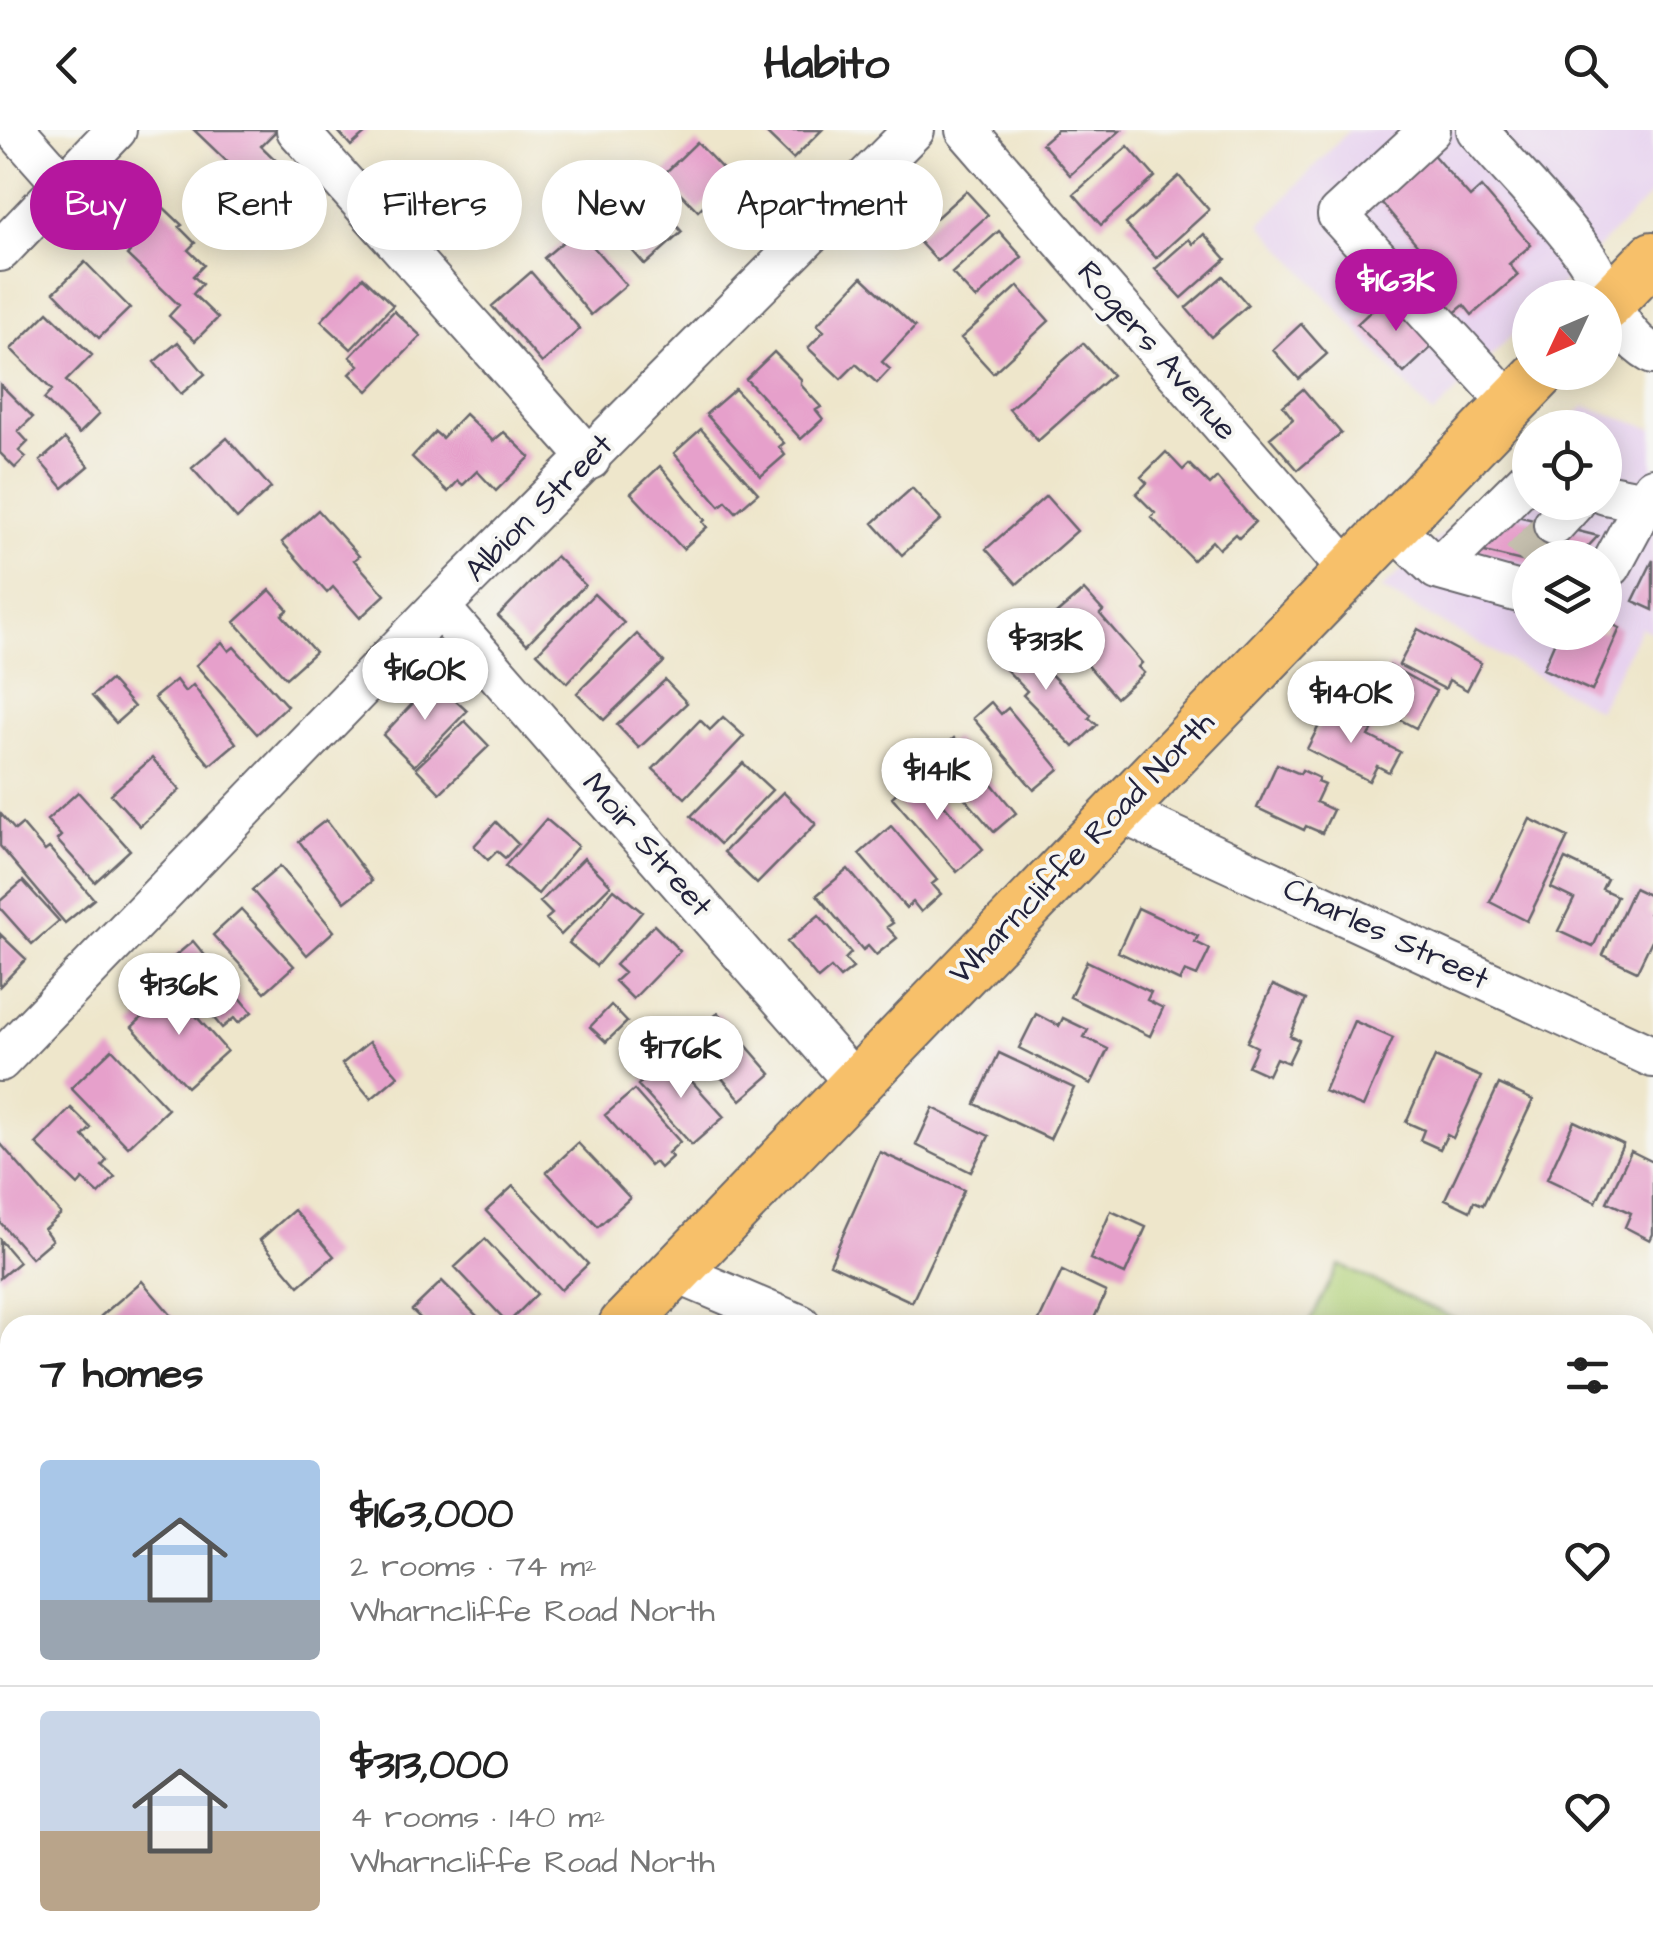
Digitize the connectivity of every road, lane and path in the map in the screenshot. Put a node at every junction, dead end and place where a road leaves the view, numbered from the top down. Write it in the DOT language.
graph roads {
  1 [pos="14,130"];
  2 [pos="116,130"];
  3 [pos="296,130"];
  4 [pos="914,130"];
  5 [pos="966,130"];
  6 [pos="1430,130"];
  7 [pos="1477,130"];
  8 [pos="41,160"];
  9 [pos="87,160"];
  10 [pos="30,219"];
  11 [pos="0,251"];
  12 [pos="1653,257"];
  13 [pos="1596,280"];
  14 [pos="1622,290"];
  15 [pos="1622,324"];
  16 [pos="1653,354"];
  17 [pos="1512,404"];
  18 [pos="590,458"];
  19 [pos="1622,494"];
  20 [pos="1649,495"];
  21 [pos="1512,496"];
  22 [pos="1392,527"];
  23 [pos="1622,545"];
  24 [pos="1437,569"];
  25 [pos="1349,572"];
  26 [pos="1512,580"];
  27 [pos="439,607"];
  28 [pos="1118,811"];
  29 [pos="1653,1057"];
  30 [pos="0,1061"];
  31 [pos="856,1084"];
  32 [pos="675,1272"];
  33 [pos="634,1315"];
  34 [pos="776,1315"];
  1 -- 8 [label="street"];
  2 -- 9 [label="street"];
  3 -- 18 [label="street"];
  4 -- 18 [label="street, Albion Street"];
  5 -- 25 [label="street, Rogers Avenue"];
  6 -- 17 [label="street"];
  7 -- 13 [label="street"];
  10 -- 11 [label="street"];
  12 -- 14 [label="main road"];
  15 -- 16 [label="street"];
  17 -- 22 [label="main road, Wharncliffe Road North"];
  18 -- 27 [label="street, Albion Street"];
  19 -- 20 [label="street"];
  20 -- 23 [label="street"];
  21 -- 24 [label="street"];
  22 -- 24 [label="street"];
  22 -- 25 [label="main road, Wharncliffe Road North"];
  24 -- 26 [label="street"];
  25 -- 28 [label="main road, Wharncliffe Road North"];
  27 -- 30 [label="street, Albion Street"];
  27 -- 31 [label="street, Moir Street"];
  28 -- 29 [label="street, Charles Street"];
  28 -- 31 [label="main road, Wharncliffe Road North"];
  31 -- 32 [label="main road, Wharncliffe Road North"];
  32 -- 33 [label="main road, Wharncliffe Road North"];
  32 -- 34 [label="street"];
}
